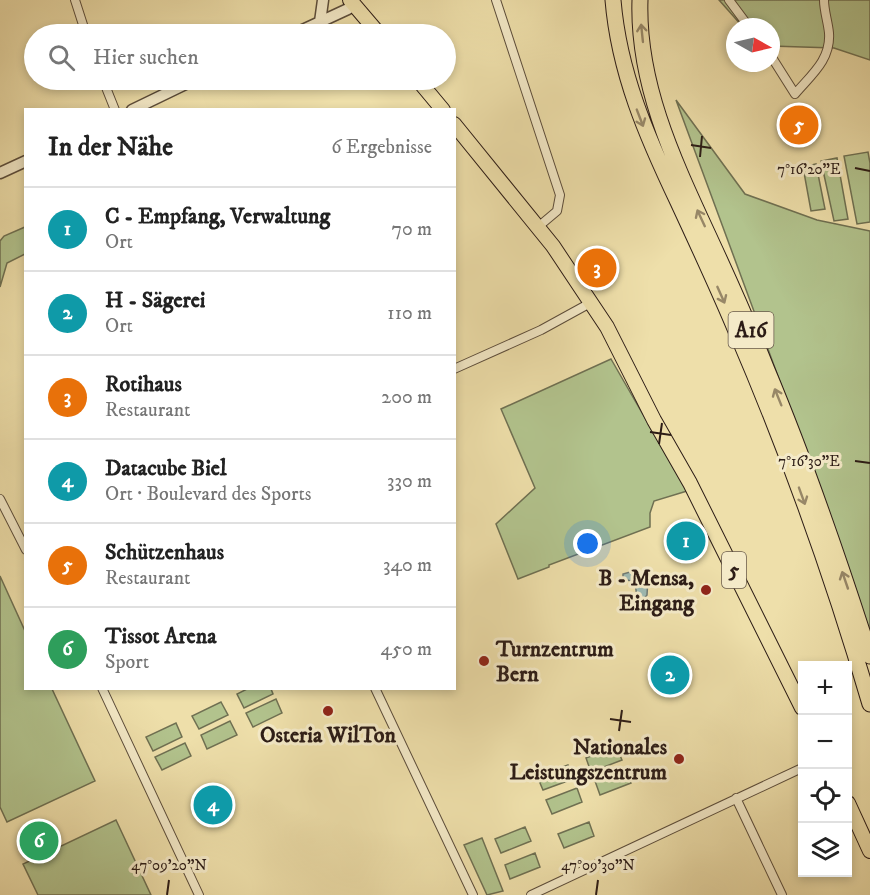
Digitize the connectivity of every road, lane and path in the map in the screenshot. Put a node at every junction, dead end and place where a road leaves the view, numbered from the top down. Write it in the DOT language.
graph roads {
  1 [pos="75,0"];
  2 [pos="323,0"];
  3 [pos="495,0"];
  4 [pos="613,0"];
  5 [pos="729,0"];
  6 [pos="824,0"];
  7 [pos="352,2"];
  8 [pos="640,2"];
  9 [pos="742,18"];
  10 [pos="320,22"];
  11 [pos="83,24"];
  12 [pos="316,24"];
  13 [pos="371,24"];
  14 [pos="780,70"];
  15 [pos="108,90"];
  16 [pos="173,90"];
  17 [pos="426,90"];
  18 [pos="114,108"];
  19 [pos="136,108"];
  20 [pos="440,108"];
  21 [pos="456,126"];
  22 [pos="24,162"];
  23 [pos="0,173"];
  24 [pos="538,227"];
  25 [pos="592,302"];
  26 [pos="456,368"];
  27 [pos="0,499"];
  28 [pos="24,546"];
  29 [pos="870,656"];
  30 [pos="103,690"];
  31 [pos="376,690"];
  32 [pos="798,700"];
  33 [pos="870,704"];
  34 [pos="800,769"];
  35 [pos="736,798"];
  36 [pos="852,812"];
  37 [pos="870,851"];
  38 [pos="199,895"];
  39 [pos="473,895"];
  40 [pos="531,895"];
  41 [pos="782,895"];
  1 -- 11 [label="street"];
  2 -- 10 [label="street"];
  3 -- 24 [label="street"];
  4 -- 33 [label="highway, A16, one-way"];
  5 -- 9 [label="street"];
  6 -- 14 [label="street"];
  7 -- 10 [label="street"];
  7 -- 13 [label="main road"];
  29 -- 8 [label="highway, A16, one-way"];
  10 -- 12 [label="street"];
  15 -- 18 [label="street"];
  16 -- 19 [label="street"];
  17 -- 20 [label="main road"];
  21 -- 24 [label="main road, 5"];
  22 -- 23 [label="street"];
  24 -- 25 [label="main road, 5"];
  25 -- 26 [label="street"];
  25 -- 32 [label="main road, 5"];
  27 -- 28 [label="street"];
  30 -- 38 [label="street"];
  31 -- 39 [label="street"];
  34 -- 35 [label="street"];
  35 -- 40 [label="street"];
  35 -- 41 [label="street"];
  36 -- 37 [label="main road"];
}
